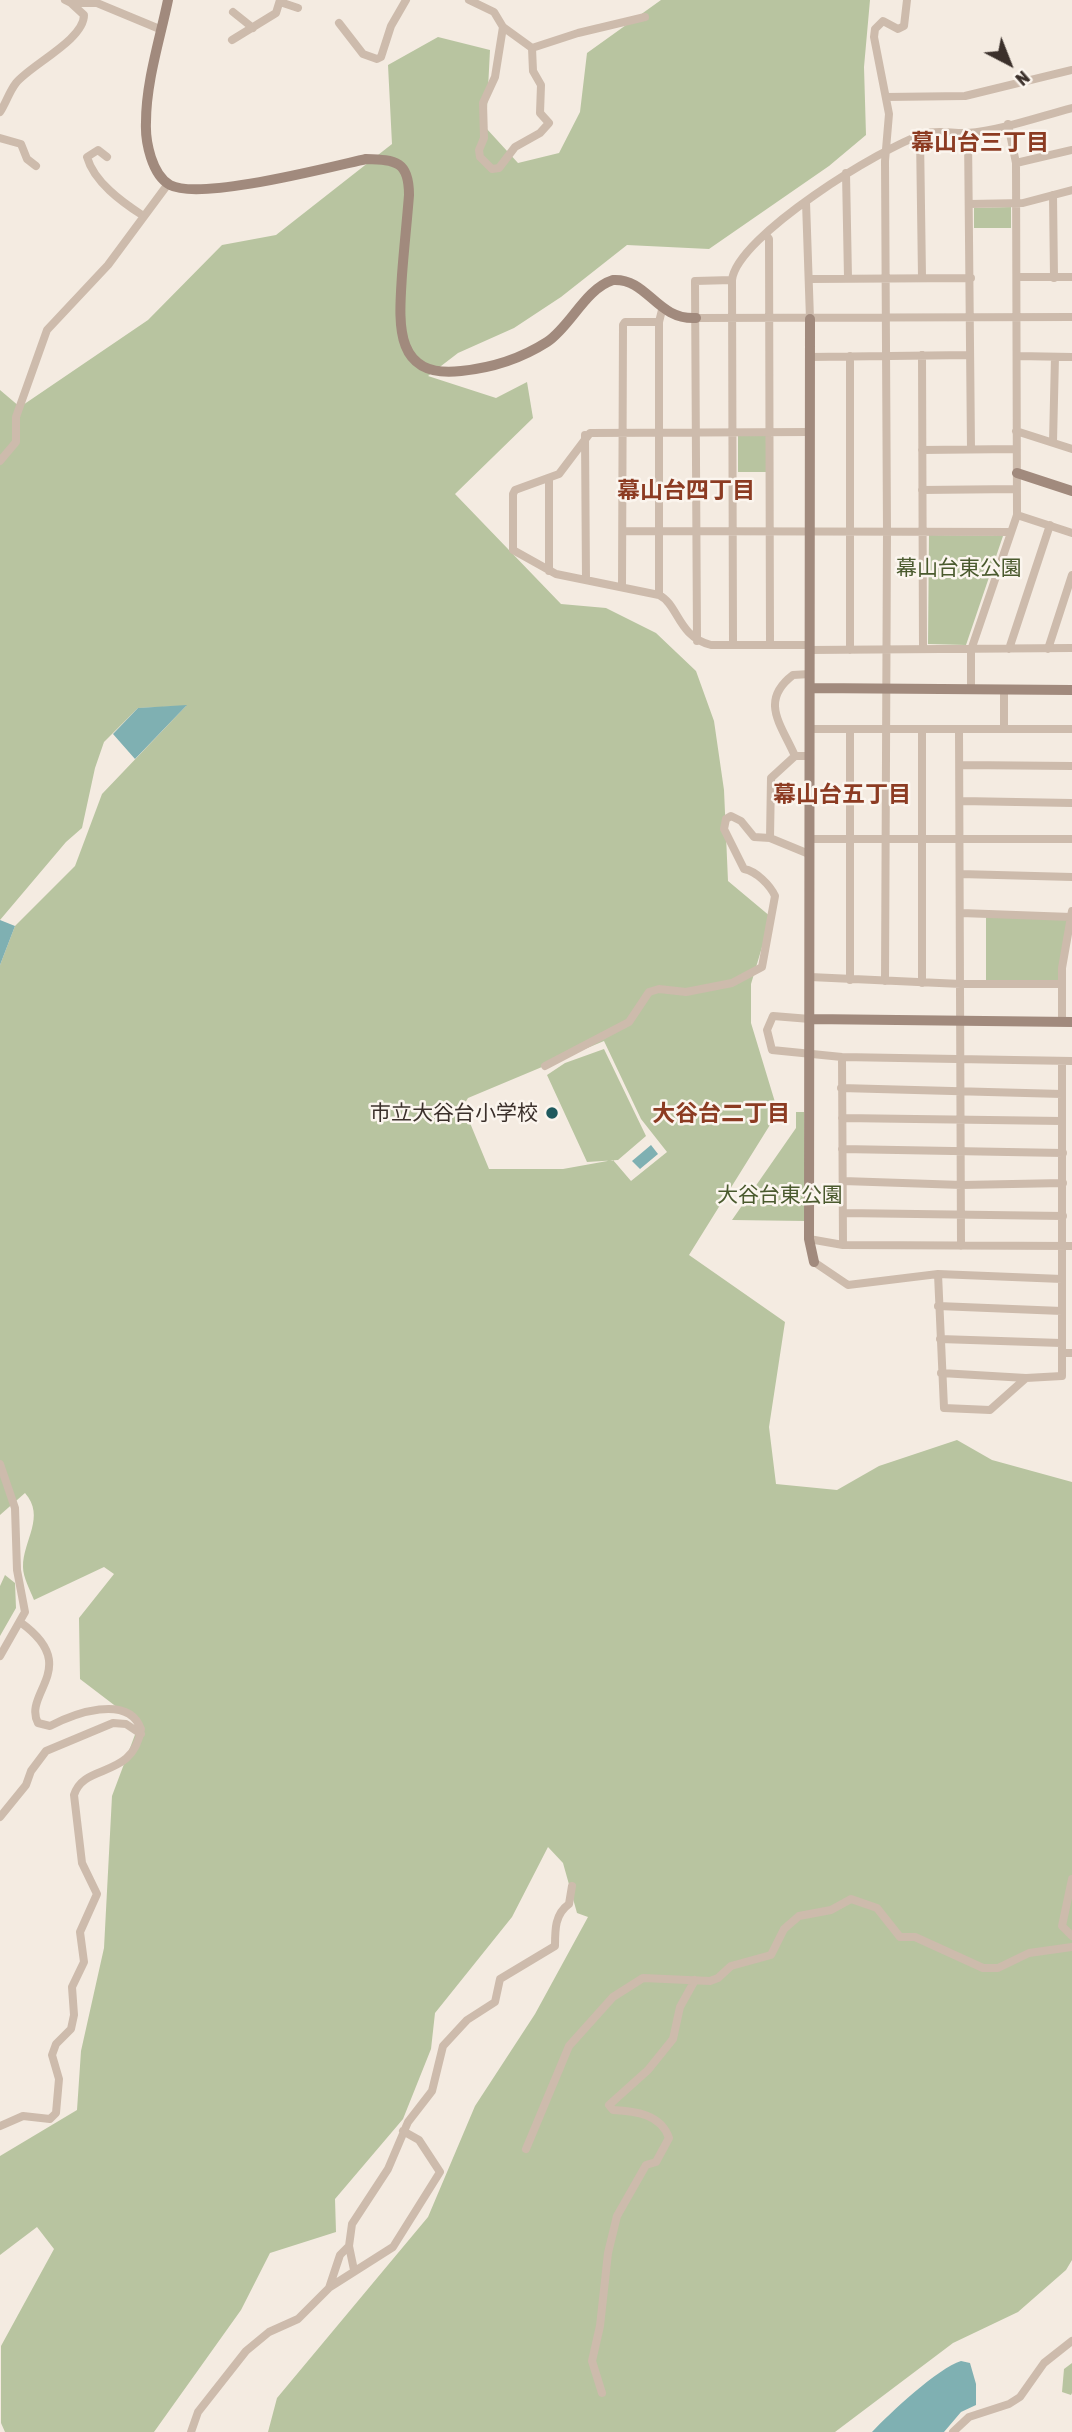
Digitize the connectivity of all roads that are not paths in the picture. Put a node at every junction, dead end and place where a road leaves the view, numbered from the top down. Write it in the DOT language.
graph roads {
  1 [pos="168,0"];
  2 [pos="406,0"];
  3 [pos="469,0"];
  4 [pos="907,0"];
  5 [pos="280,1"];
  6 [pos="68,2"];
  7 [pos="298,8"];
  8 [pos="233,12"];
  9 [pos="645,17"];
  10 [pos="268,19"];
  11 [pos="339,23"];
  12 [pos="277,26"];
  13 [pos="503,27"];
  14 [pos="253,28"];
  15 [pos="162,30"];
  16 [pos="232,40"];
  17 [pos="533,48"];
  18 [pos="1072,70"];
  19 [pos="886,97"];
  20 [pos="1072,108"];
  21 [pos="0,112"];
  22 [pos="1008,124"];
  23 [pos="968,133"];
  24 [pos="920,136"];
  25 [pos="0,138"];
  26 [pos="1072,150"];
  27 [pos="885,153"];
  28 [pos="107,157"];
  29 [pos="1016,163"];
  30 [pos="36,166"];
  31 [pos="846,173"];
  32 [pos="168,184"];
  33 [pos="1072,190"];
  34 [pos="1053,195"];
  35 [pos="806,202"];
  36 [pos="1017,203"];
  37 [pos="970,204"];
  38 [pos="142,215"];
  39 [pos="766,235"];
  40 [pos="922,277"];
  41 [pos="1017,277"];
  42 [pos="1072,277"];
  43 [pos="848,278"];
  44 [pos="886,278"];
  45 [pos="971,278"];
  46 [pos="1054,278"];
  47 [pos="809,279"];
  48 [pos="732,280"];
  49 [pos="662,310"];
  50 [pos="731,317"];
  51 [pos="770,317"];
  52 [pos="1072,317"];
  53 [pos="696,318"];
  54 [pos="1016,318"];
  55 [pos="810,319"];
  56 [pos="885,319"];
  57 [pos="970,319"];
  58 [pos="659,322"];
  59 [pos="922,355"];
  60 [pos="969,355"];
  61 [pos="850,356"];
  62 [pos="884,356"];
  63 [pos="1017,356"];
  64 [pos="1055,357"];
  65 [pos="1072,357"];
  66 [pos="810,358"];
  67 [pos="1016,431"];
  68 [pos="659,432"];
  69 [pos="696,432"];
  70 [pos="809,432"];
  71 [pos="623,433"];
  72 [pos="733,433"];
  73 [pos="772,433"];
  74 [pos="585,435"];
  75 [pos="1053,442"];
  76 [pos="971,449"];
  77 [pos="1016,449"];
  78 [pos="1072,449"];
  79 [pos="922,450"];
  80 [pos="0,461"];
  81 [pos="1017,473"];
  82 [pos="549,478"];
  83 [pos="1017,489"];
  84 [pos="922,490"];
  85 [pos="1072,491"];
  86 [pos="1017,514"];
  87 [pos="1050,525"];
  88 [pos="809,530"];
  89 [pos="623,531"];
  90 [pos="660,531"];
  91 [pos="696,531"];
  92 [pos="733,531"];
  93 [pos="769,531"];
  94 [pos="851,531"];
  95 [pos="887,532"];
  96 [pos="925,532"];
  97 [pos="1011,532"];
  98 [pos="1072,533"];
  99 [pos="549,571"];
  100 [pos="1072,575"];
  101 [pos="586,580"];
  102 [pos="622,587"];
  103 [pos="659,595"];
  104 [pos="697,641"];
  105 [pos="733,643"];
  106 [pos="770,645"];
  107 [pos="810,648"];
  108 [pos="923,648"];
  109 [pos="1072,648"];
  110 [pos="885,649"];
  111 [pos="1009,649"];
  112 [pos="1048,649"];
  113 [pos="850,650"];
  114 [pos="971,650"];
  115 [pos="810,674"];
  116 [pos="810,688"];
  117 [pos="886,690"];
  118 [pos="971,690"];
  119 [pos="1004,690"];
  120 [pos="1072,690"];
  121 [pos="1004,728"];
  122 [pos="810,729"];
  123 [pos="850,729"];
  124 [pos="886,729"];
  125 [pos="922,729"];
  126 [pos="1072,729"];
  127 [pos="959,730"];
  128 [pos="795,756"];
  129 [pos="810,756"];
  130 [pos="961,765"];
  131 [pos="1072,766"];
  132 [pos="961,801"];
  133 [pos="1072,803"];
  134 [pos="770,838"];
  135 [pos="921,838"];
  136 [pos="960,838"];
  137 [pos="810,839"];
  138 [pos="849,839"];
  139 [pos="886,839"];
  140 [pos="1072,839"];
  141 [pos="809,854"];
  142 [pos="960,874"];
  143 [pos="1072,877"];
  144 [pos="961,913"];
  145 [pos="1071,914"];
  146 [pos="810,977"];
  147 [pos="850,980"];
  148 [pos="884,981"];
  149 [pos="922,983"];
  150 [pos="961,984"];
  151 [pos="1062,984"];
  152 [pos="810,1019"];
  153 [pos="961,1022"];
  154 [pos="1067,1022"];
  155 [pos="808,1054"];
  156 [pos="842,1057"];
  157 [pos="1062,1060"];
  158 [pos="962,1061"];
  159 [pos="1072,1061"];
  160 [pos="544,1066"];
  161 [pos="841,1088"];
  162 [pos="961,1090"];
  163 [pos="1062,1094"];
  164 [pos="842,1118"];
  165 [pos="962,1121"];
  166 [pos="1062,1121"];
  167 [pos="842,1149"];
  168 [pos="962,1153"];
  169 [pos="1063,1153"];
  170 [pos="843,1181"];
  171 [pos="1063,1183"];
  172 [pos="962,1185"];
  173 [pos="843,1213"];
  174 [pos="1063,1216"];
  175 [pos="962,1217"];
  176 [pos="809,1239"];
  177 [pos="843,1245"];
  178 [pos="1061,1245"];
  179 [pos="961,1246"];
  180 [pos="1072,1246"];
  181 [pos="814,1262"];
  182 [pos="938,1274"];
  183 [pos="1062,1279"];
  184 [pos="938,1306"];
  185 [pos="1062,1311"];
  186 [pos="940,1339"];
  187 [pos="1061,1343"];
  188 [pos="1062,1353"];
  189 [pos="1072,1353"];
  190 [pos="941,1373"];
  191 [pos="1026,1378"];
  192 [pos="0,1464"];
  193 [pos="20,1622"];
  194 [pos="0,1656"];
  195 [pos="141,1734"];
  196 [pos="0,1818"];
  197 [pos="1072,1879"];
  198 [pos="572,1886"];
  199 [pos="1072,1936"];
  200 [pos="1072,1947"];
  201 [pos="695,1980"];
  202 [pos="0,2126"];
  203 [pos="404,2131"];
  204 [pos="526,2149"];
  205 [pos="349,2246"];
  206 [pos="354,2270"];
  207 [pos="329,2288"];
  208 [pos="1072,2341"];
  209 [pos="601,2393"];
  210 [pos="191,2432"];
  211 [pos="953,2432"];
  1 -- 15 [label="street"];
  2 -- 11 [label="street"];
  3 -- 13 [label="street"];
  4 -- 19 [label="street"];
  5 -- 7 [label="street"];
  5 -- 10 [label="street"];
  6 -- 15 [label="street"];
  6 -- 21 [label="street"];
  8 -- 14 [label="street"];
  9 -- 17 [label="street"];
  10 -- 12 [label="street"];
  10 -- 14 [label="street"];
  13 -- 17 [label="street"];
  13 -- 17 [label="street"];
  14 -- 16 [label="street"];
  15 -- 32 [label="street"];
  18 -- 19 [label="street"];
  19 -- 27 [label="street"];
  20 -- 22 [label="street"];
  22 -- 23 [label="street"];
  22 -- 29 [label="street"];
  23 -- 24 [label="street"];
  23 -- 37 [label="street"];
  24 -- 27 [label="street"];
  24 -- 40 [label="street"];
  25 -- 30 [label="street"];
  26 -- 29 [label="street"];
  27 -- 31 [label="street"];
  27 -- 44 [label="street"];
  28 -- 38 [label="street"];
  29 -- 36 [label="street"];
  31 -- 35 [label="street"];
  31 -- 43 [label="street"];
  32 -- 38 [label="street"];
  32 -- 49 [label="street"];
  33 -- 34 [label="street"];
  34 -- 36 [label="street"];
  34 -- 46 [label="street"];
  35 -- 39 [label="street"];
  35 -- 47 [label="street"];
  36 -- 37 [label="street"];
  36 -- 41 [label="street"];
  37 -- 45 [label="street"];
  38 -- 80 [label="street"];
  39 -- 48 [label="street"];
  39 -- 51 [label="street"];
  40 -- 44 [label="street"];
  40 -- 45 [label="street"];
  41 -- 46 [label="street"];
  41 -- 54 [label="street"];
  42 -- 46 [label="street"];
  43 -- 44 [label="street"];
  43 -- 47 [label="street"];
  44 -- 56 [label="street"];
  45 -- 57 [label="street"];
  47 -- 55 [label="street"];
  48 -- 50 [label="street"];
  48 -- 53 [label="street"];
  49 -- 53 [label="street"];
  49 -- 58 [label="street"];
  50 -- 51 [label="street"];
  50 -- 53 [label="street"];
  50 -- 72 [label="street"];
  51 -- 55 [label="street"];
  51 -- 73 [label="street"];
  52 -- 54 [label="street"];
  53 -- 69 [label="street"];
  54 -- 57 [label="street"];
  54 -- 63 [label="street"];
  55 -- 56 [label="street"];
  55 -- 66 [label="street"];
  56 -- 57 [label="street"];
  56 -- 62 [label="street"];
  57 -- 60 [label="street"];
  58 -- 68 [label="street"];
  58 -- 71 [label="street"];
  59 -- 60 [label="street"];
  59 -- 62 [label="street"];
  59 -- 79 [label="street"];
  60 -- 76 [label="street"];
  61 -- 62 [label="street"];
  61 -- 66 [label="street"];
  61 -- 94 [label="street"];
  62 -- 95 [label="street"];
  63 -- 64 [label="street"];
  63 -- 67 [label="street"];
  64 -- 65 [label="street"];
  64 -- 75 [label="street"];
  66 -- 70 [label="street"];
  67 -- 75 [label="street"];
  67 -- 77 [label="street"];
  68 -- 69 [label="street"];
  68 -- 71 [label="street"];
  68 -- 90 [label="street"];
  69 -- 72 [label="street"];
  69 -- 91 [label="street"];
  70 -- 73 [label="street"];
  70 -- 88 [label="street"];
  71 -- 74 [label="street"];
  71 -- 89 [label="street"];
  72 -- 73 [label="street"];
  72 -- 92 [label="street"];
  73 -- 93 [label="street"];
  74 -- 82 [label="street"];
  74 -- 101 [label="street"];
  75 -- 78 [label="street"];
  76 -- 77 [label="street"];
  76 -- 79 [label="street"];
  77 -- 81 [label="street"];
  79 -- 84 [label="street"];
  81 -- 83 [label="street"];
  81 -- 85 [label="street"];
  82 -- 99 [label="street"];
  82 -- 99 [label="street"];
  83 -- 84 [label="street"];
  83 -- 86 [label="street"];
  84 -- 96 [label="street"];
  86 -- 87 [label="street"];
  86 -- 97 [label="street"];
  87 -- 98 [label="street"];
  87 -- 111 [label="street"];
  88 -- 93 [label="street"];
  88 -- 94 [label="street"];
  88 -- 107 [label="street"];
  89 -- 90 [label="street"];
  89 -- 102 [label="street"];
  90 -- 91 [label="street"];
  90 -- 103 [label="street"];
  91 -- 92 [label="street"];
  91 -- 104 [label="street"];
  92 -- 93 [label="street"];
  92 -- 105 [label="street"];
  93 -- 106 [label="street"];
  94 -- 95 [label="street"];
  94 -- 113 [label="street"];
  95 -- 96 [label="street"];
  95 -- 110 [label="street"];
  96 -- 97 [label="street"];
  96 -- 108 [label="street"];
  97 -- 114 [label="street"];
  99 -- 101 [label="street"];
  100 -- 112 [label="street"];
  101 -- 102 [label="street"];
  102 -- 103 [label="street"];
  103 -- 104 [label="street"];
  104 -- 105 [label="street"];
  105 -- 106 [label="street"];
  106 -- 107 [label="street"];
  107 -- 113 [label="street"];
  107 -- 115 [label="street"];
  108 -- 110 [label="street"];
  108 -- 114 [label="street"];
  109 -- 112 [label="street"];
  110 -- 113 [label="street"];
  110 -- 117 [label="street"];
  111 -- 112 [label="street"];
  111 -- 114 [label="street"];
  114 -- 118 [label="street"];
  115 -- 116 [label="street"];
  115 -- 128 [label="street"];
  116 -- 117 [label="street"];
  116 -- 122 [label="street"];
  117 -- 118 [label="street"];
  117 -- 124 [label="street"];
  118 -- 119 [label="street"];
  119 -- 120 [label="street"];
  119 -- 121 [label="street"];
  121 -- 126 [label="street"];
  121 -- 127 [label="street"];
  122 -- 123 [label="street"];
  122 -- 129 [label="street"];
  123 -- 124 [label="street"];
  123 -- 138 [label="street"];
  124 -- 125 [label="street"];
  124 -- 139 [label="street"];
  125 -- 127 [label="street"];
  125 -- 135 [label="street"];
  127 -- 130 [label="street"];
  128 -- 129 [label="street"];
  128 -- 134 [label="street"];
  129 -- 137 [label="street"];
  130 -- 131 [label="street"];
  130 -- 132 [label="street"];
  132 -- 133 [label="street"];
  132 -- 136 [label="street"];
  134 -- 141 [label="street"];
  134 -- 160 [label="street"];
  135 -- 136 [label="street"];
  135 -- 139 [label="street"];
  135 -- 149 [label="street"];
  136 -- 140 [label="street"];
  136 -- 142 [label="street"];
  137 -- 138 [label="street"];
  137 -- 141 [label="street"];
  138 -- 139 [label="street"];
  138 -- 147 [label="street"];
  139 -- 148 [label="street"];
  141 -- 146 [label="street"];
  142 -- 143 [label="street"];
  142 -- 144 [label="street"];
  144 -- 145 [label="street"];
  144 -- 150 [label="street"];
  145 -- 151 [label="street"];
  146 -- 147 [label="street"];
  146 -- 152 [label="street"];
  147 -- 148 [label="street"];
  148 -- 149 [label="street"];
  149 -- 150 [label="street"];
  150 -- 151 [label="street"];
  150 -- 153 [label="street"];
  151 -- 154 [label="street"];
  152 -- 153 [label="street"];
  152 -- 155 [label="street"];
  152 -- 155 [label="street"];
  153 -- 154 [label="street"];
  153 -- 158 [label="street"];
  155 -- 156 [label="street"];
  155 -- 176 [label="street"];
  156 -- 158 [label="street"];
  156 -- 161 [label="street"];
  157 -- 158 [label="street"];
  157 -- 159 [label="street"];
  157 -- 163 [label="street"];
  158 -- 162 [label="street"];
  161 -- 162 [label="street"];
  161 -- 164 [label="street"];
  162 -- 163 [label="street"];
  162 -- 165 [label="street"];
  163 -- 166 [label="street"];
  164 -- 165 [label="street"];
  164 -- 167 [label="street"];
  165 -- 166 [label="street"];
  165 -- 168 [label="street"];
  166 -- 169 [label="street"];
  167 -- 168 [label="street"];
  167 -- 170 [label="street"];
  168 -- 169 [label="street"];
  168 -- 172 [label="street"];
  169 -- 171 [label="street"];
  170 -- 172 [label="street"];
  170 -- 173 [label="street"];
  171 -- 172 [label="street"];
  171 -- 174 [label="street"];
  172 -- 175 [label="street"];
  173 -- 175 [label="street"];
  173 -- 177 [label="street"];
  174 -- 175 [label="street"];
  174 -- 178 [label="street"];
  175 -- 179 [label="street"];
  176 -- 177 [label="street"];
  176 -- 181 [label="street"];
  177 -- 179 [label="street"];
  178 -- 179 [label="street"];
  178 -- 180 [label="street"];
  178 -- 183 [label="street"];
  181 -- 182 [label="street"];
  182 -- 183 [label="street"];
  182 -- 184 [label="street"];
  183 -- 185 [label="street"];
  184 -- 185 [label="street"];
  184 -- 186 [label="street"];
  185 -- 187 [label="street"];
  186 -- 187 [label="street"];
  186 -- 190 [label="street"];
  187 -- 188 [label="street"];
  188 -- 189 [label="street"];
  188 -- 191 [label="street"];
  190 -- 191 [label="street"];
  190 -- 191 [label="street"];
  192 -- 193 [label="street"];
  193 -- 194 [label="street"];
  193 -- 195 [label="street"];
  195 -- 196 [label="street"];
  195 -- 202 [label="street"];
  197 -- 199 [label="street"];
  198 -- 203 [label="street"];
  200 -- 201 [label="street"];
  201 -- 204 [label="street"];
  201 -- 209 [label="street"];
  203 -- 205 [label="street"];
  203 -- 206 [label="street"];
  205 -- 206 [label="street"];
  205 -- 207 [label="street"];
  206 -- 207 [label="street"];
  207 -- 210 [label="street"];
  208 -- 211 [label="street"];
}
